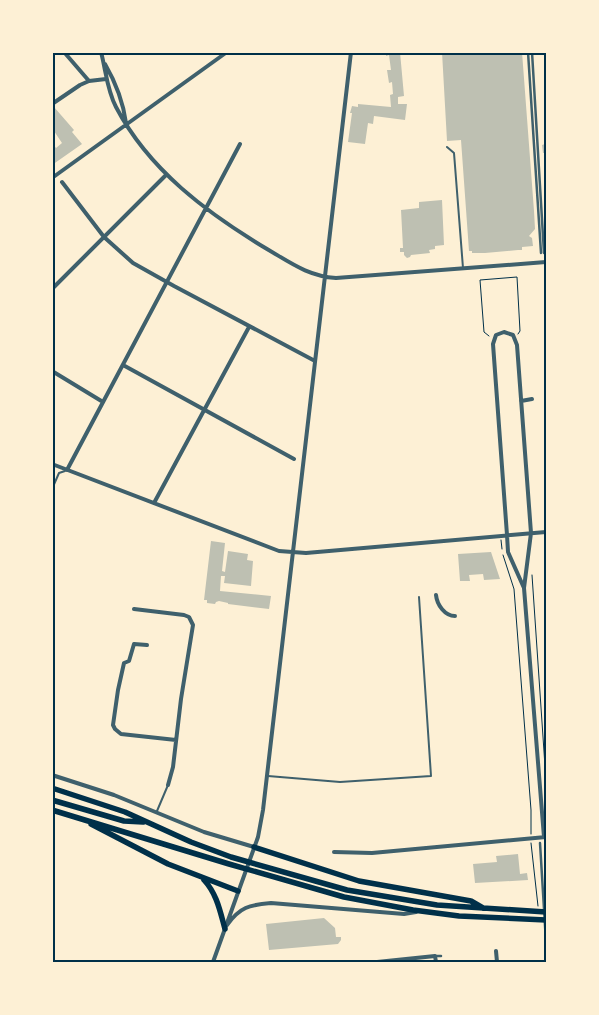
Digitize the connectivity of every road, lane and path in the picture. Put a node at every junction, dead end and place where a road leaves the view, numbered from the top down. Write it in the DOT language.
graph roads {
  1 [pos="64,52"];
  2 [pos="101,52"];
  3 [pos="227,52"];
  4 [pos="350,52"];
  5 [pos="528,52"];
  6 [pos="532,52"];
  7 [pos="104,64"];
  8 [pos="106,79"];
  9 [pos="89,81"];
  10 [pos="52,104"];
  11 [pos="127,125"];
  12 [pos="240,144"];
  13 [pos="447,148"];
  14 [pos="166,175"];
  15 [pos="52,178"];
  16 [pos="62,182"];
  17 [pos="206,209"];
  18 [pos="104,237"];
  19 [pos="546,262"];
  20 [pos="463,268"];
  21 [pos="324,277"];
  22 [pos="167,283"];
  23 [pos="52,289"];
  24 [pos="248,327"];
  25 [pos="515,338"];
  26 [pos="493,340"];
  27 [pos="315,361"];
  28 [pos="123,365"];
  29 [pos="52,371"];
  30 [pos="532,399"];
  31 [pos="521,401"];
  32 [pos="103,402"];
  33 [pos="204,410"];
  34 [pos="294,459"];
  35 [pos="52,464"];
  36 [pos="67,470"];
  37 [pos="52,489"];
  38 [pos="154,503"];
  39 [pos="546,532"];
  40 [pos="531,534"];
  41 [pos="507,535"];
  42 [pos="501,536"];
  43 [pos="293,552"];
  44 [pos="532,569"];
  45 [pos="524,588"];
  46 [pos="436,595"];
  47 [pos="418,597"];
  48 [pos="134,610"];
  49 [pos="455,616"];
  50 [pos="147,645"];
  51 [pos="176,740"];
  52 [pos="52,775"];
  53 [pos="268,776"];
  54 [pos="546,781"];
  55 [pos="168,785"];
  56 [pos="52,788"];
  57 [pos="52,800"];
  58 [pos="52,810"];
  59 [pos="156,812"];
  60 [pos="80,818"];
  61 [pos="148,822"];
  62 [pos="545,837"];
  63 [pos="531,839"];
  64 [pos="540,843"];
  65 [pos="254,847"];
  66 [pos="334,852"];
  67 [pos="202,878"];
  68 [pos="238,891"];
  69 [pos="538,897"];
  70 [pos="486,910"];
  71 [pos="423,911"];
  72 [pos="546,912"];
  73 [pos="546,920"];
  74 [pos="225,929"];
  75 [pos="546,935"];
  76 [pos="546,942"];
  77 [pos="496,951"];
  78 [pos="435,956"];
  79 [pos="441,956"];
  80 [pos="213,962"];
  81 [pos="378,962"];
  82 [pos="436,962"];
  83 [pos="497,962"];
  1 -- 9 [label="street"];
  2 -- 7 [label="street"];
  3 -- 11 [label="street"];
  4 -- 21 [label="street"];
  5 -- 6 [label="street"];
  7 -- 8 [label="street"];
  7 -- 11 [label="street"];
  8 -- 9 [label="street"];
  8 -- 11 [label="street"];
  9 -- 10 [label="street"];
  11 -- 14 [label="street"];
  11 -- 15 [label="street"];
  12 -- 17 [label="street"];
  13 -- 20 [label="lane"];
  14 -- 17 [label="street"];
  14 -- 18 [label="street"];
  16 -- 18 [label="street"];
  17 -- 21 [label="street"];
  17 -- 22 [label="street"];
  18 -- 22 [label="street"];
  18 -- 23 [label="street"];
  19 -- 20 [label="street"];
  20 -- 21 [label="street"];
  21 -- 27 [label="street"];
  22 -- 24 [label="street"];
  22 -- 28 [label="street"];
  24 -- 27 [label="street"];
  24 -- 33 [label="street"];
  25 -- 26 [label="street"];
  25 -- 26 [label="path"];
  25 -- 31 [label="street"];
  26 -- 41 [label="street"];
  27 -- 43 [label="street"];
  28 -- 32 [label="street"];
  28 -- 33 [label="street"];
  29 -- 32 [label="street"];
  30 -- 31 [label="street"];
  31 -- 40 [label="street"];
  32 -- 36 [label="street"];
  33 -- 34 [label="street"];
  33 -- 38 [label="street"];
  35 -- 36 [label="street"];
  36 -- 37 [label="lane"];
  36 -- 38 [label="street"];
  38 -- 43 [label="street"];
  39 -- 40 [label="street"];
  40 -- 41 [label="street"];
  40 -- 45 [label="street"];
  41 -- 42 [label="street"];
  41 -- 45 [label="street"];
  42 -- 43 [label="street"];
  42 -- 63 [label="path"];
  43 -- 53 [label="street"];
  44 -- 54 [label="path"];
  45 -- 62 [label="street"];
  46 -- 49 [label="street"];
  47 -- 53 [label="lane"];
  48 -- 51 [label="street"];
  50 -- 51 [label="street"];
  51 -- 55 [label="street"];
  52 -- 59 [label="street"];
  53 -- 65 [label="street"];
  55 -- 59 [label="lane"];
  56 -- 61 [label="main road"];
  57 -- 61 [label="main road"];
  58 -- 60 [label="main road"];
  59 -- 65 [label="street"];
  60 -- 67 [label="main road"];
  60 -- 71 [label="main road"];
  61 -- 70 [label="main road"];
  62 -- 63 [label="street"];
  63 -- 66 [label="street"];
  63 -- 69 [label="path"];
  64 -- 75 [label="street"];
  65 -- 68 [label="street"];
  65 -- 70 [label="main road"];
  67 -- 68 [label="main road"];
  67 -- 74 [label="main road"];
  68 -- 74 [label="street"];
  70 -- 72 [label="main road"];
  71 -- 73 [label="main road"];
  71 -- 74 [label="street"];
  74 -- 80 [label="street"];
  75 -- 76 [label="street"];
  77 -- 83 [label="street"];
  78 -- 79 [label="street"];
  78 -- 81 [label="street"];
  78 -- 82 [label="street"];
}
